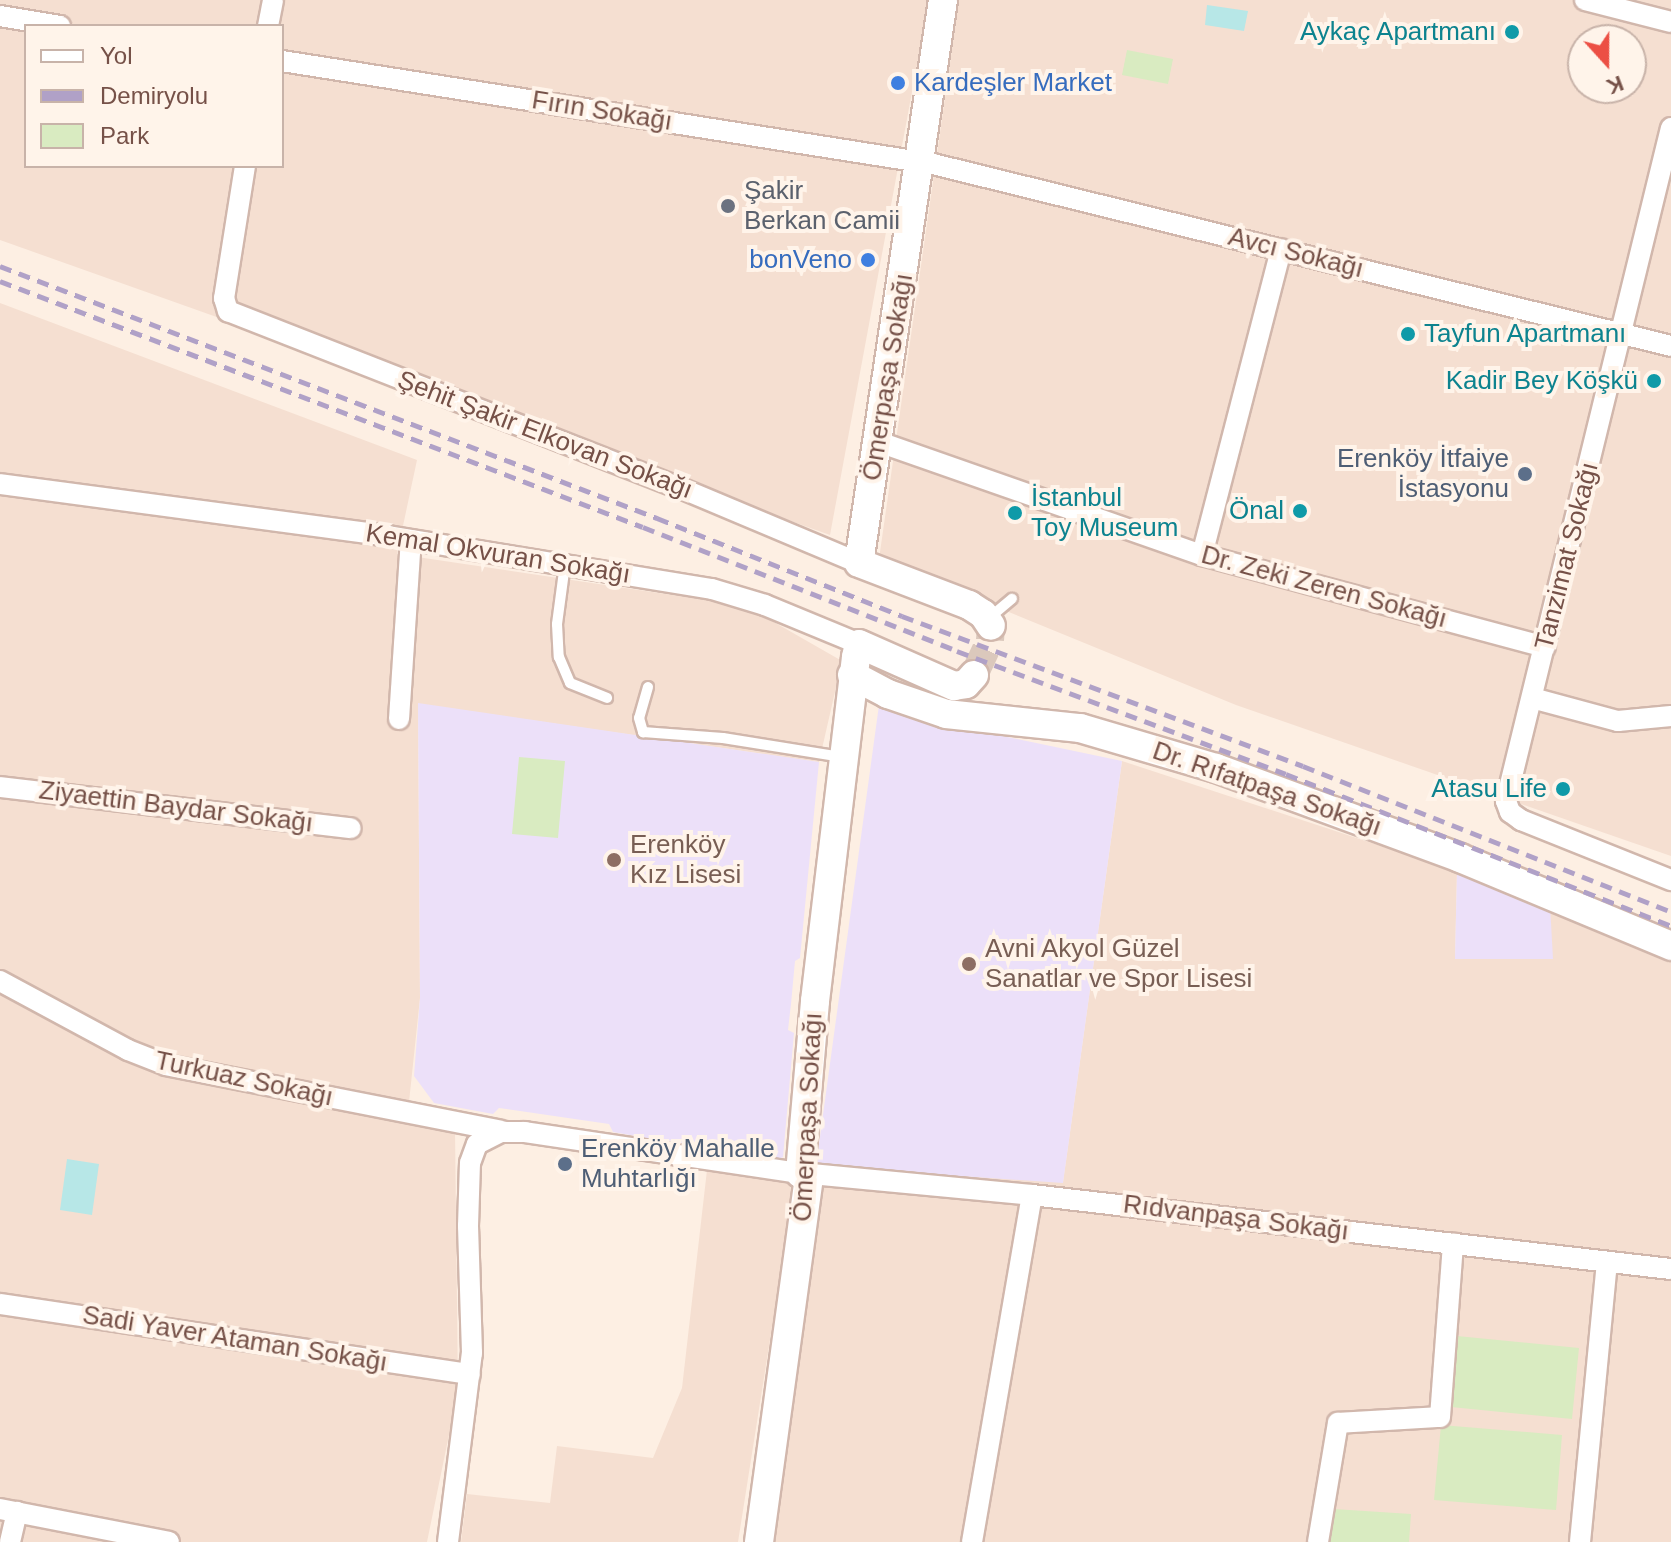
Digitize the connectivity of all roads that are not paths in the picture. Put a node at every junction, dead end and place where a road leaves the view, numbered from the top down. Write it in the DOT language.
graph roads {
  1 [pos="273,0"];
  2 [pos="943,0"];
  3 [pos="1585,0"];
  4 [pos="0,16"];
  5 [pos="1671,22"];
  6 [pos="48,24"];
  7 [pos="268,24"];
  8 [pos="284,61"];
  9 [pos="1671,128"];
  10 [pos="921,162"];
  11 [pos="245,168"];
  12 [pos="1281,249"];
  13 [pos="1621,334"];
  14 [pos="1671,346"];
  15 [pos="879,442"];
  16 [pos="0,484"];
  17 [pos="411,540"];
  18 [pos="1202,555"];
  19 [pos="859,563"];
  20 [pos="565,564"];
  21 [pos="1012,599"];
  22 [pos="989,623"];
  23 [pos="859,644"];
  24 [pos="1545,647"];
  25 [pos="852,675"];
  26 [pos="974,675"];
  27 [pos="648,687"];
  28 [pos="607,698"];
  29 [pos="1532,698"];
  30 [pos="1671,716"];
  31 [pos="399,719"];
  32 [pos="842,757"];
  33 [pos="0,787"];
  34 [pos="351,828"];
  35 [pos="1671,880"];
  36 [pos="1671,946"];
  37 [pos="0,981"];
  38 [pos="504,1131"];
  39 [pos="800,1173"];
  40 [pos="1032,1195"];
  41 [pos="1453,1243"];
  42 [pos="1607,1262"];
  43 [pos="1671,1269"];
  44 [pos="0,1304"];
  45 [pos="470,1374"];
  46 [pos="8,1510"];
  47 [pos="10,1542"];
  48 [pos="169,1542"];
  49 [pos="448,1542"];
  50 [pos="759,1542"];
  51 [pos="972,1542"];
  52 [pos="1318,1542"];
  53 [pos="1580,1542"];
  1 -- 7 [label="street"];
  2 -- 10 [label="street, Ömerpaşa Sokağı"];
  3 -- 5 [label="street"];
  4 -- 6 [label="street"];
  8 -- 10 [label="street, Fırın Sokağı"];
  9 -- 13 [label="street, Tanzimat Sokağı"];
  10 -- 12 [label="street, Avcı Sokağı"];
  10 -- 15 [label="street, Ömerpaşa Sokağı"];
  11 -- 19 [label="street, Şehit Şakir Elkovan Sokağı"];
  12 -- 13 [label="street, Avcı Sokağı"];
  12 -- 18 [label="street"];
  13 -- 14 [label="street, Avcı Sokağı"];
  13 -- 24 [label="street, Tanzimat Sokağı"];
  15 -- 18 [label="street, Dr. Zeki Zeren Sokağı"];
  15 -- 19 [label="street, Ömerpaşa Sokağı"];
  16 -- 17 [label="street, Kemal Okvuran Sokağı"];
  17 -- 20 [label="street, Kemal Okvuran Sokağı"];
  17 -- 31 [label="street"];
  18 -- 24 [label="street, Dr. Zeki Zeren Sokağı"];
  19 -- 22 [label="street, Şehit Şakir Elkovan Sokağı"];
  20 -- 23 [label="street, Kemal Okvuran Sokağı"];
  20 -- 28 [label="lane"];
  21 -- 22 [label="lane"];
  23 -- 25 [label="street, Ömerpaşa Sokağı"];
  23 -- 26 [label="street, Kemal Okvuran Sokağı"];
  24 -- 29 [label="street, Tanzimat Sokağı"];
  25 -- 32 [label="street, Ömerpaşa Sokağı"];
  25 -- 36 [label="street, Dr. Rıfatpaşa Sokağı"];
  27 -- 32 [label="lane"];
  29 -- 30 [label="street"];
  29 -- 35 [label="street, Tanzimat Sokağı"];
  32 -- 39 [label="street, Ömerpaşa Sokağı"];
  33 -- 34 [label="street, Ziyaettin Baydar Sokağı"];
  37 -- 38 [label="street, Turkuaz Sokağı"];
  38 -- 39 [label="street, Turkuaz Sokağı"];
  38 -- 45 [label="street"];
  39 -- 40 [label="street, Rıdvanpaşa Sokağı"];
  39 -- 50 [label="street, Ömerpaşa Sokağı"];
  40 -- 41 [label="street, Rıdvanpaşa Sokağı"];
  40 -- 51 [label="street"];
  41 -- 42 [label="street, Rıdvanpaşa Sokağı"];
  41 -- 52 [label="street"];
  42 -- 43 [label="street, Rıdvanpaşa Sokağı"];
  42 -- 53 [label="street"];
  44 -- 45 [label="street, Sadi Yaver Ataman Sokağı"];
  45 -- 49 [label="street"];
  46 -- 47 [label="street"];
  46 -- 48 [label="street"];
}
